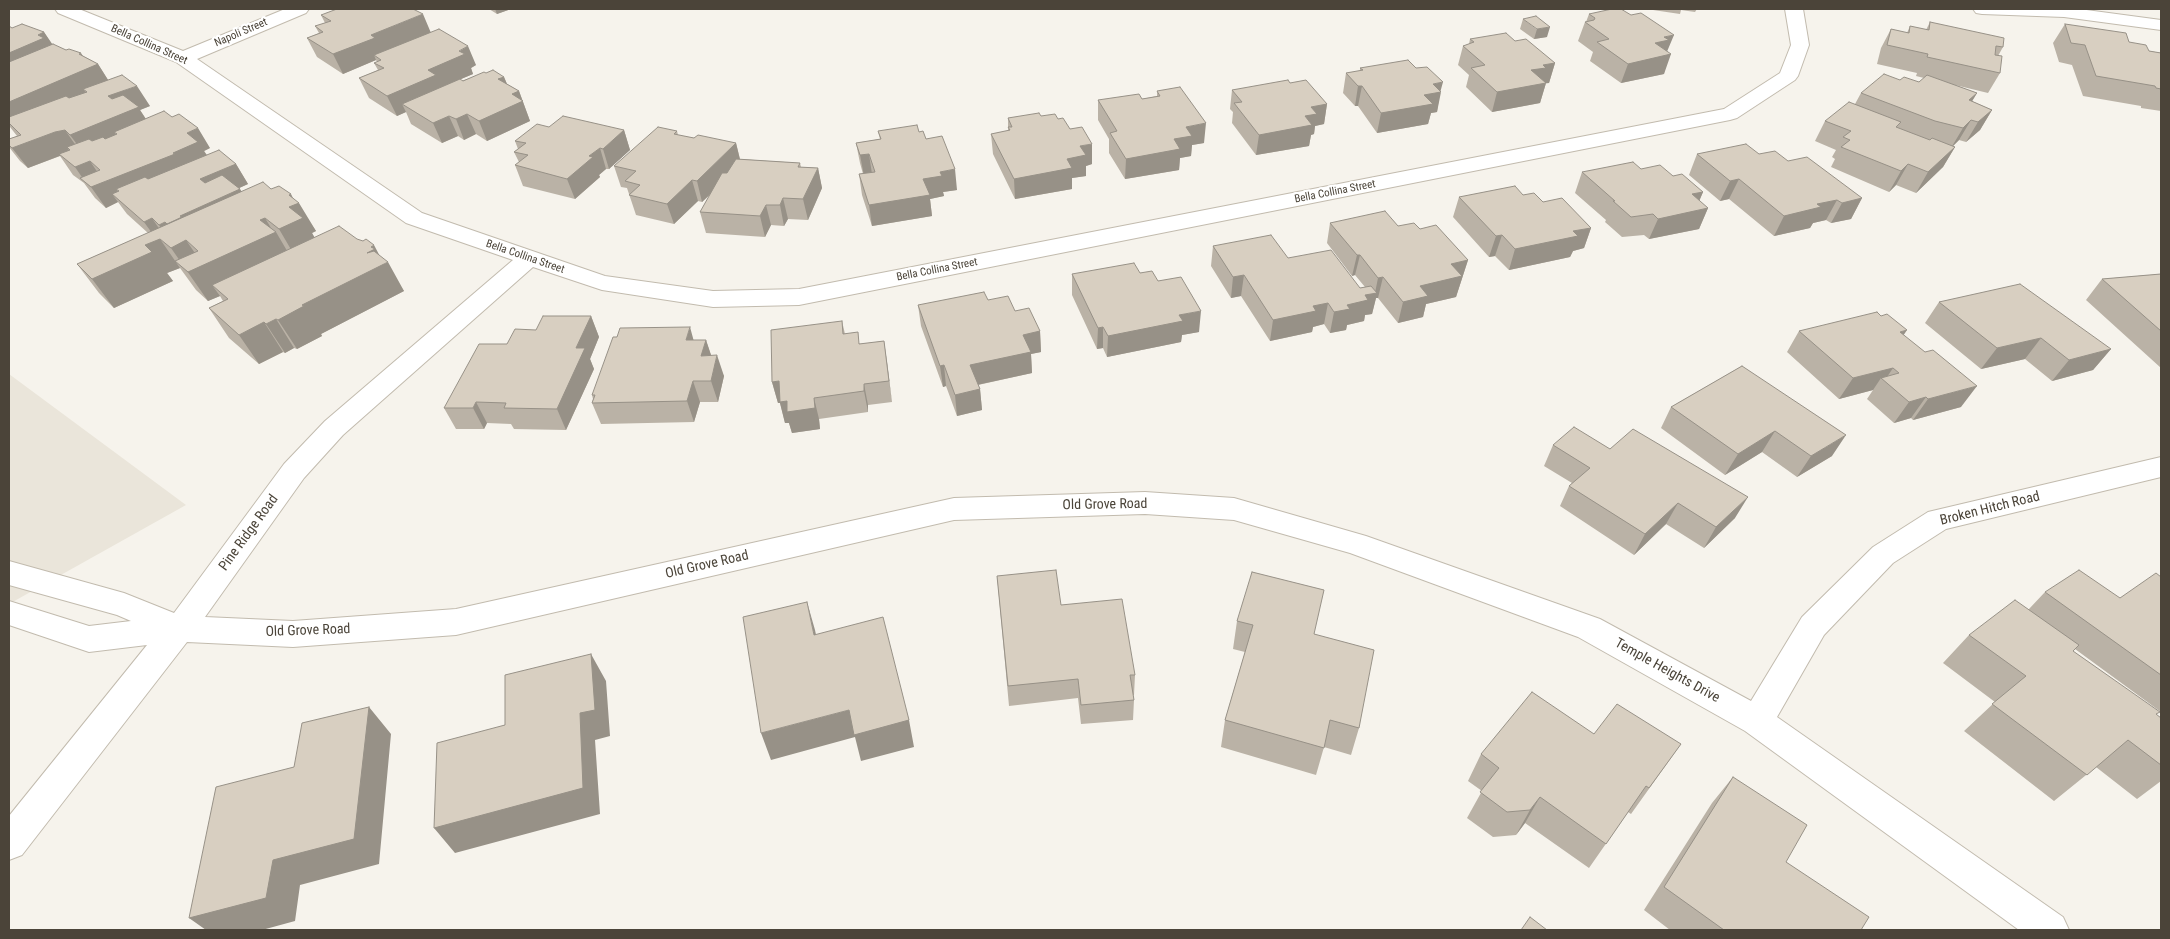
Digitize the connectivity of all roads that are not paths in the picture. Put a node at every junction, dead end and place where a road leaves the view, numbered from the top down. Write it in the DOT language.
graph roads {
  1 [pos="64,9"];
  2 [pos="300,9"];
  3 [pos="1794,9"];
  4 [pos="1982,9"];
  5 [pos="2161,25"];
  6 [pos="183,58"];
  7 [pos="528,259"];
  8 [pos="2161,467"];
  9 [pos="1234,509"];
  10 [pos="9,573"];
  11 [pos="9,613"];
  12 [pos="179,628"];
  13 [pos="1758,721"];
  14 [pos="9,843"];
  15 [pos="2050,930"];
  1 -- 6 [label="street, Bella Collina Street"];
  2 -- 6 [label="street, Napoli Street"];
  3 -- 7 [label="street, Bella Collina Street"];
  4 -- 5 [label="street"];
  6 -- 7 [label="street, Bella Collina Street"];
  7 -- 12 [label="street, Pine Ridge Road"];
  8 -- 13 [label="street, Broken Hitch Road"];
  9 -- 12 [label="street, Old Grove Road"];
  9 -- 13 [label="street, Temple Heights Drive"];
  10 -- 12 [label="street, Old Grove Road"];
  11 -- 12 [label="street, Old Grove Road"];
  12 -- 14 [label="street, Pine Ridge Road"];
  13 -- 15 [label="street, Temple Heights Drive"];
}
